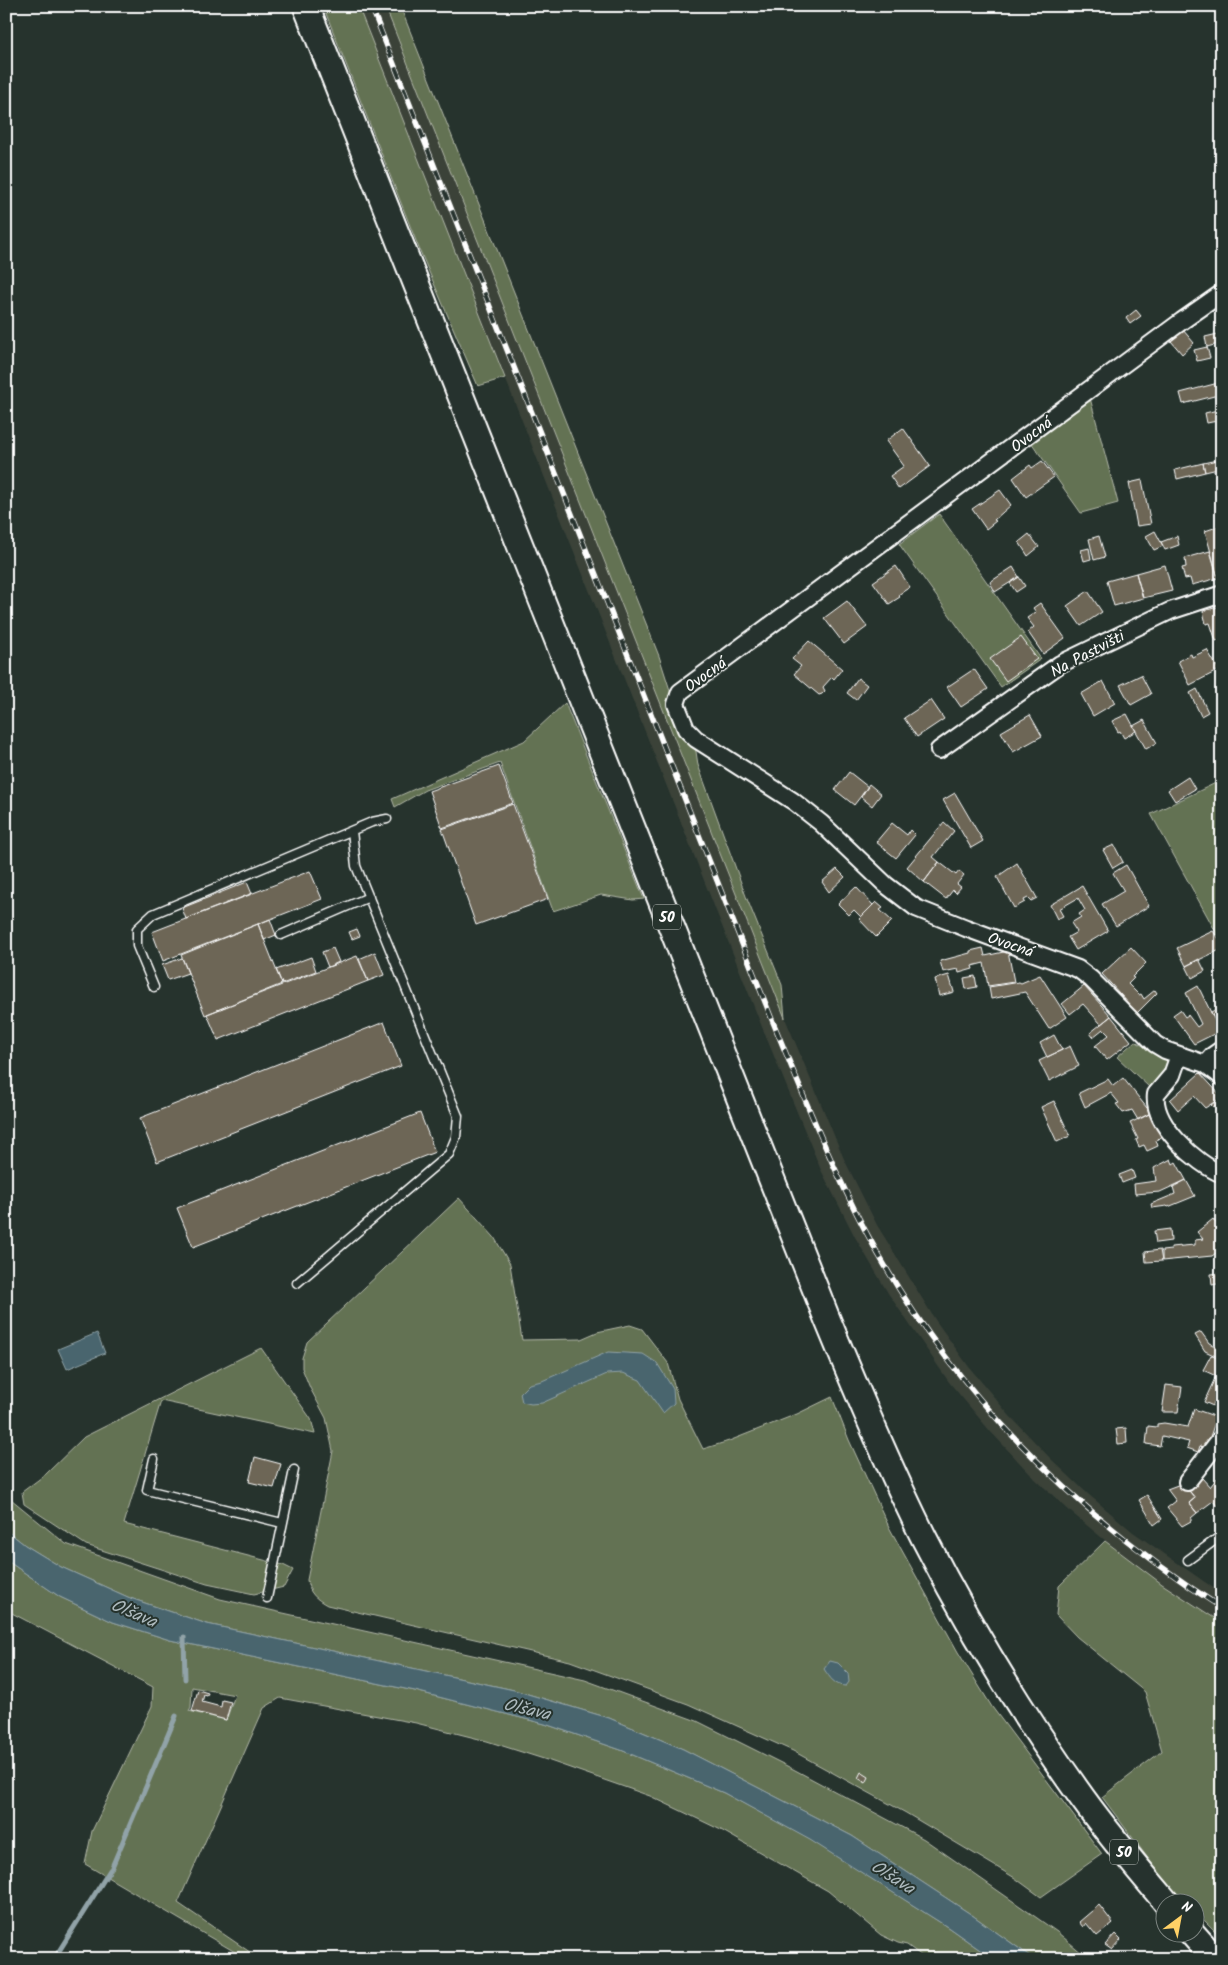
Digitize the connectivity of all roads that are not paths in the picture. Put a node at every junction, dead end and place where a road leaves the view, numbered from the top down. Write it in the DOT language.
graph roads {
  1 [pos="306,6"];
  2 [pos="1222,293"];
  3 [pos="1222,594"];
  4 [pos="938,750"];
  5 [pos="387,819"];
  6 [pos="352,830"];
  7 [pos="368,897"];
  8 [pos="281,935"];
  9 [pos="154,987"];
  10 [pos="1222,1049"];
  11 [pos="1179,1055"];
  12 [pos="1205,1064"];
  13 [pos="1222,1076"];
  14 [pos="1222,1174"];
  15 [pos="297,1283"];
  16 [pos="1222,1437"];
  17 [pos="154,1459"];
  18 [pos="294,1470"];
  19 [pos="1187,1482"];
  20 [pos="282,1523"];
  21 [pos="1222,1535"];
  22 [pos="1188,1560"];
  23 [pos="267,1598"];
  24 [pos="1158,1892"];
  25 [pos="1200,1942"];
  26 [pos="1215,1959"];
  1 -- 24 [label="main road, 50"];
  2 -- 11 [label="street, Ovocná"];
  3 -- 4 [label="street, Na Pastvišti"];
  5 -- 6 [label="lane"];
  6 -- 7 [label="lane"];
  6 -- 9 [label="lane"];
  7 -- 8 [label="lane"];
  7 -- 15 [label="lane"];
  10 -- 12 [label="street"];
  11 -- 12 [label="street, Ovocná"];
  11 -- 14 [label="street"];
  12 -- 13 [label="street, Ovocná"];
  16 -- 19 [label="street"];
  17 -- 20 [label="lane"];
  18 -- 20 [label="lane"];
  20 -- 23 [label="lane"];
  21 -- 22 [label="lane"];
  25 -- 26 [label="main road"];
}
